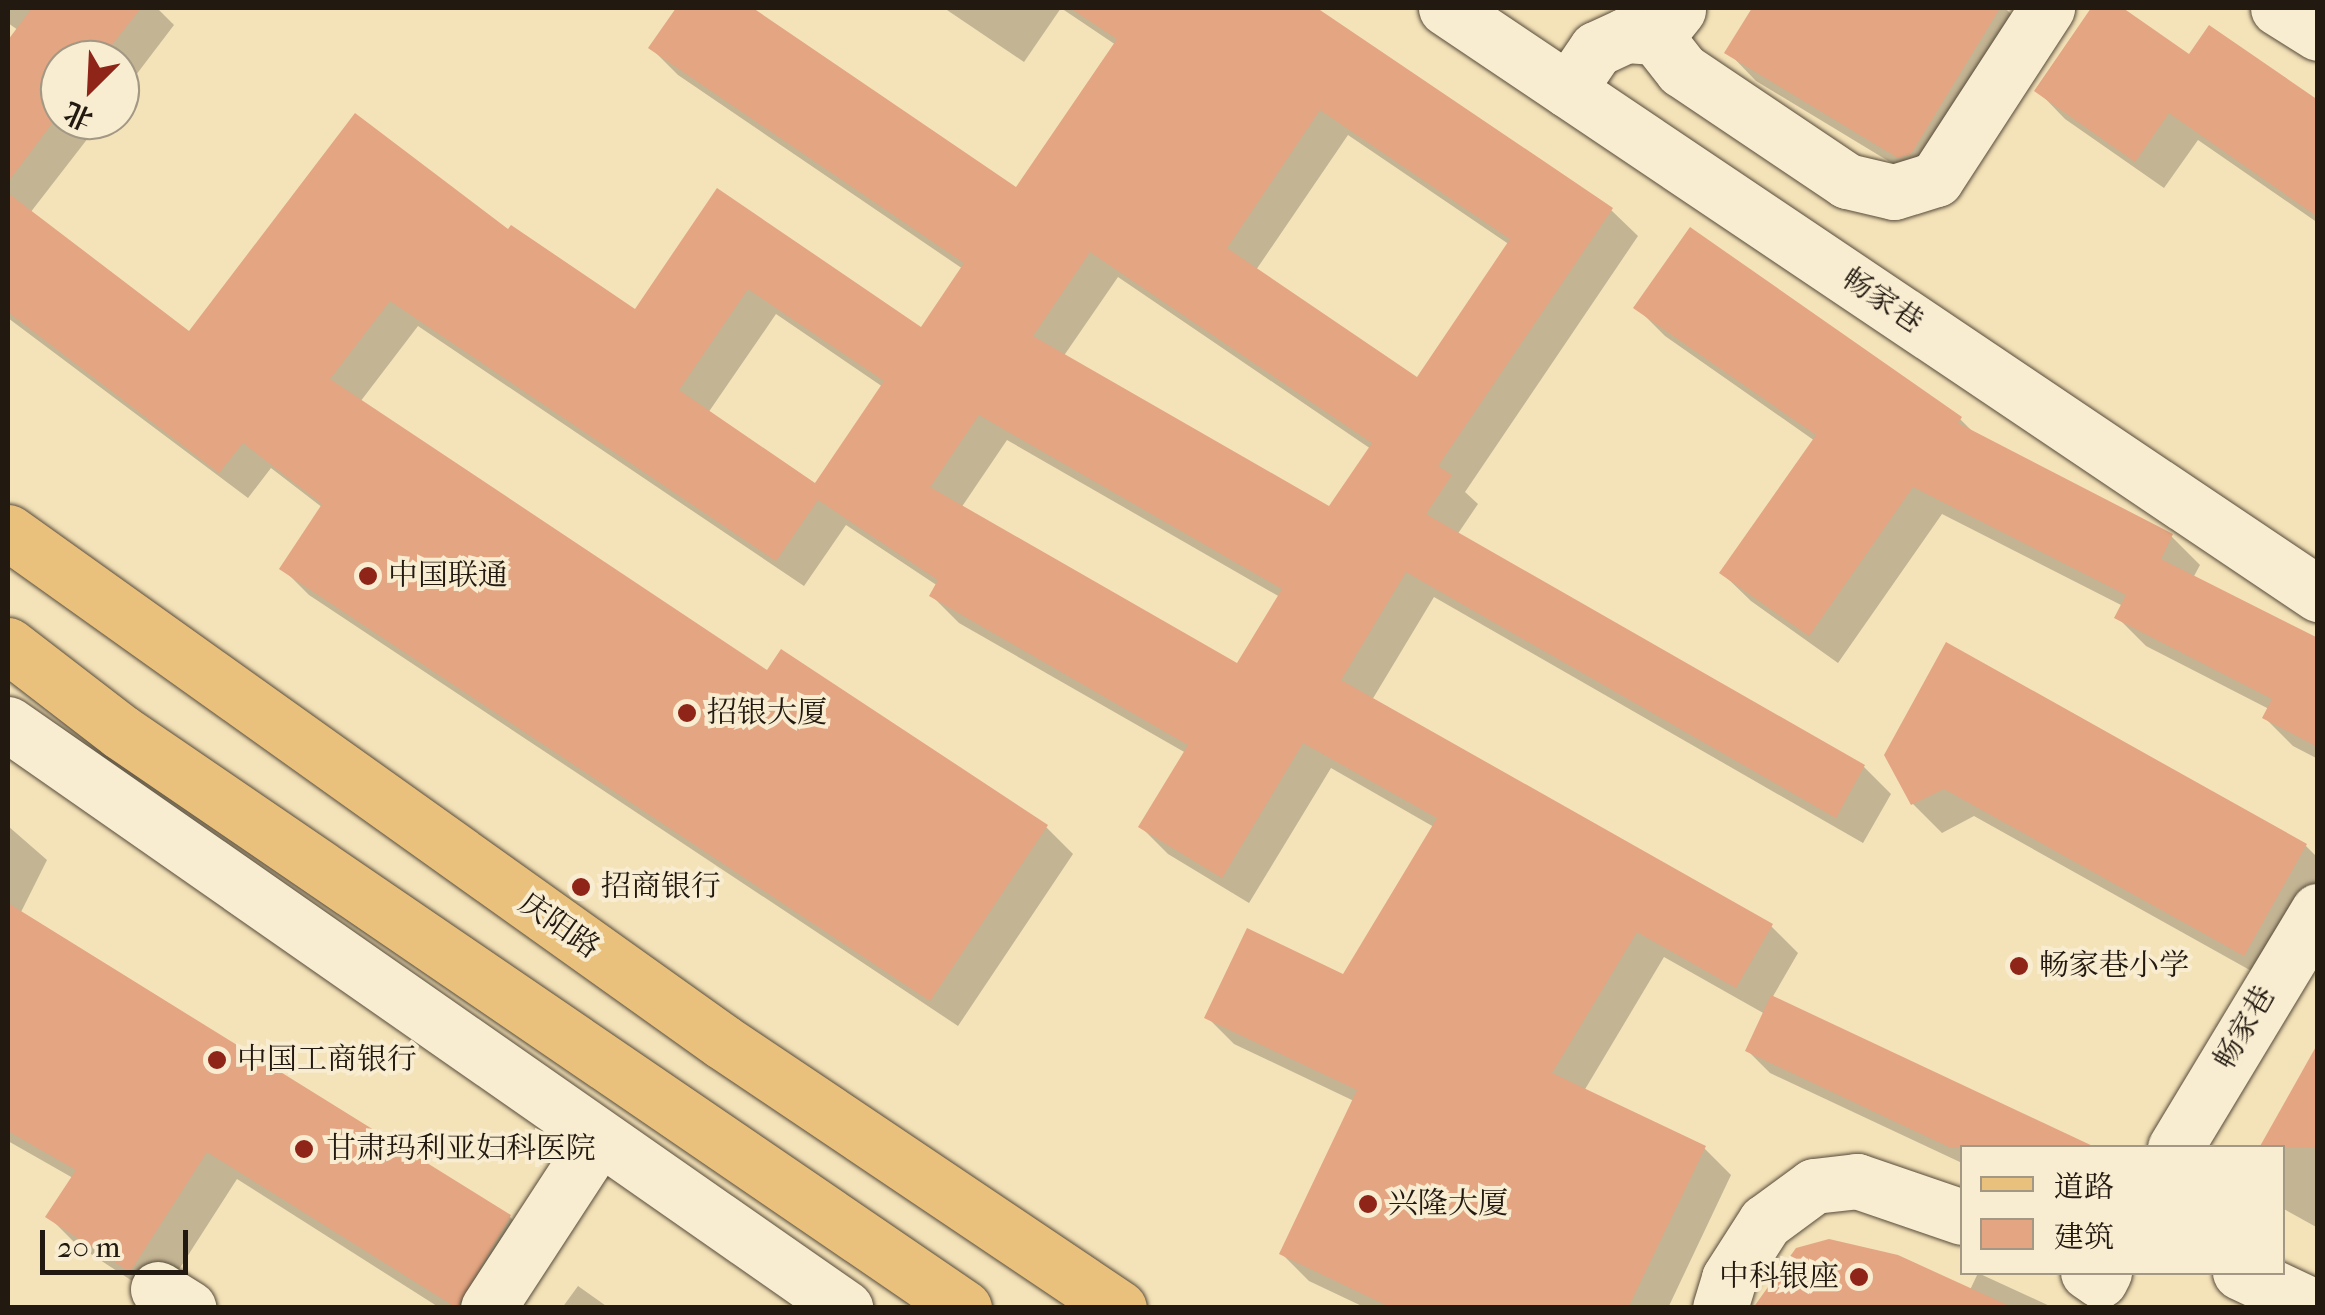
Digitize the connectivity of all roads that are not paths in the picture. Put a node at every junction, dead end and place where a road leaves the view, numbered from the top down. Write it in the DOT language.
graph roads {
  1 [pos="1446,8"];
  2 [pos="2047,8"];
  3 [pos="2278,8"];
  4 [pos="1668,22"];
  5 [pos="2318,32"];
  6 [pos="1568,90"];
  7 [pos="8,532"];
  8 [pos="2318,594"];
  9 [pos="8,645"];
  10 [pos="8,672"];
  11 [pos="8,724"];
  12 [pos="121,732"];
  13 [pos="2316,917"];
  14 [pos="598,1139"];
  15 [pos="2178,1145"];
  16 [pos="1960,1217"];
  17 [pos="2246,1275"];
  18 [pos="488,1308"];
  19 [pos="845,1308"];
  20 [pos="964,1308"];
  21 [pos="1120,1308"];
  22 [pos="1720,1308"];
  23 [pos="2317,1308"];
  1 -- 6 [label="street, 畅家巷"];
  2 -- 4 [label="street"];
  3 -- 5 [label="street"];
  4 -- 6 [label="street"];
  6 -- 8 [label="street, 畅家巷"];
  7 -- 21 [label="main road, 庆阳路"];
  9 -- 12 [label="main road"];
  10 -- 12 [label="main road"];
  11 -- 14 [label="street"];
  12 -- 20 [label="main road"];
  13 -- 15 [label="street, 畅家巷"];
  14 -- 18 [label="street"];
  14 -- 19 [label="street"];
  16 -- 22 [label="street"];
  17 -- 23 [label="street"];
}
